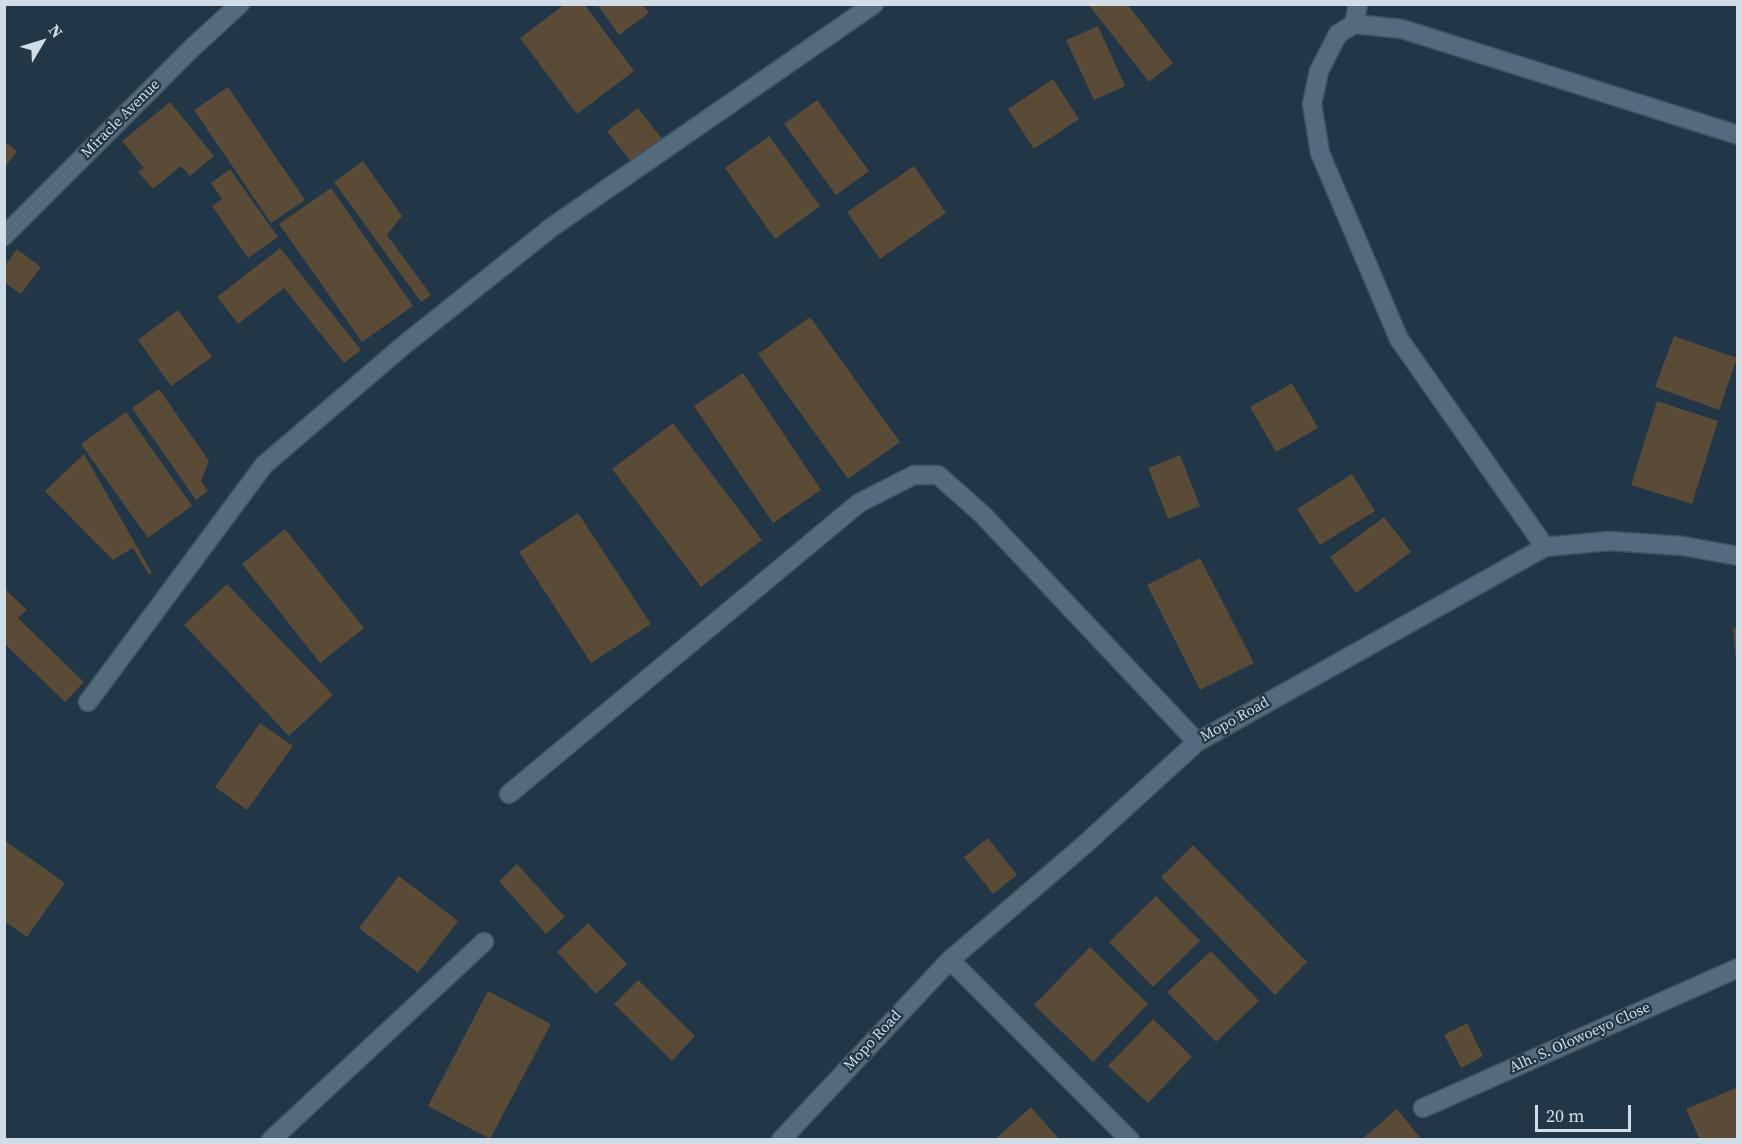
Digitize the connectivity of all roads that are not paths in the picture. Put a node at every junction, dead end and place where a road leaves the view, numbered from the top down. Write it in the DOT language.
graph roads {
  1 [pos="240,4"];
  2 [pos="874,4"];
  3 [pos="1358,4"];
  4 [pos="1354,24"];
  5 [pos="1737,135"];
  6 [pos="4,236"];
  7 [pos="1545,547"];
  8 [pos="1737,556"];
  9 [pos="88,702"];
  10 [pos="1197,742"];
  11 [pos="509,794"];
  12 [pos="484,942"];
  13 [pos="950,960"];
  14 [pos="1737,968"];
  15 [pos="1423,1108"];
  16 [pos="271,1140"];
  17 [pos="781,1140"];
  18 [pos="1130,1140"];
  1 -- 6 [label="street, Miracle Avenue"];
  2 -- 9 [label="street"];
  3 -- 4 [label="street"];
  4 -- 5 [label="street"];
  4 -- 7 [label="street"];
  7 -- 8 [label="street, Mopo Road"];
  7 -- 10 [label="street, Mopo Road"];
  10 -- 11 [label="street"];
  10 -- 13 [label="street, Mopo Road"];
  12 -- 16 [label="street"];
  13 -- 17 [label="street, Mopo Road"];
  13 -- 18 [label="street"];
  14 -- 15 [label="street, Alh. S. Olowoeyo Close"];
}
